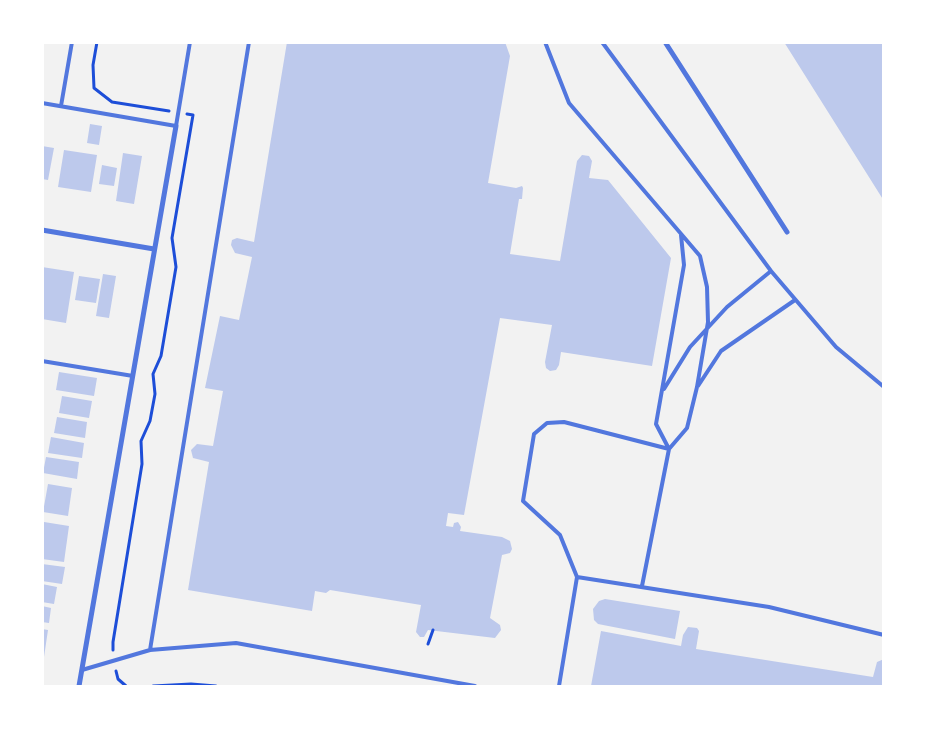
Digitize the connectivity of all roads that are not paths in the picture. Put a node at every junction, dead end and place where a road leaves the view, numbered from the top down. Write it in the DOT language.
graph roads {
  1 [pos="72,42"];
  2 [pos="190,42"];
  3 [pos="249,42"];
  4 [pos="546,42"];
  5 [pos="602,42"];
  6 [pos="664,42"];
  7 [pos="42,103"];
  8 [pos="60,106"];
  9 [pos="176,126"];
  10 [pos="42,230"];
  11 [pos="787,232"];
  12 [pos="681,234"];
  13 [pos="154,249"];
  14 [pos="771,271"];
  15 [pos="795,300"];
  16 [pos="706,329"];
  17 [pos="42,361"];
  18 [pos="133,376"];
  19 [pos="697,387"];
  20 [pos="884,387"];
  21 [pos="663,391"];
  22 [pos="670,449"];
  23 [pos="577,577"];
  24 [pos="642,586"];
  25 [pos="884,635"];
  26 [pos="150,650"];
  27 [pos="82,670"];
  28 [pos="79,686"];
  29 [pos="475,686"];
  30 [pos="559,686"];
  1 -- 8 [label="lane"];
  2 -- 9 [label="lane"];
  3 -- 26 [label="lane"];
  4 -- 12 [label="lane"];
  5 -- 14 [label="lane"];
  6 -- 11 [label="street"];
  7 -- 8 [label="lane"];
  8 -- 9 [label="lane"];
  9 -- 13 [label="street"];
  10 -- 13 [label="street"];
  12 -- 16 [label="lane"];
  12 -- 21 [label="lane"];
  13 -- 18 [label="street"];
  14 -- 15 [label="lane"];
  14 -- 16 [label="lane"];
  15 -- 19 [label="lane"];
  15 -- 20 [label="lane"];
  16 -- 19 [label="lane"];
  16 -- 21 [label="lane"];
  17 -- 18 [label="lane"];
  18 -- 27 [label="street"];
  19 -- 22 [label="lane"];
  21 -- 22 [label="lane"];
  22 -- 23 [label="lane"];
  22 -- 24 [label="lane"];
  23 -- 24 [label="lane"];
  23 -- 30 [label="lane"];
  24 -- 25 [label="lane"];
  26 -- 27 [label="lane"];
  26 -- 29 [label="lane"];
  27 -- 28 [label="street"];
}
